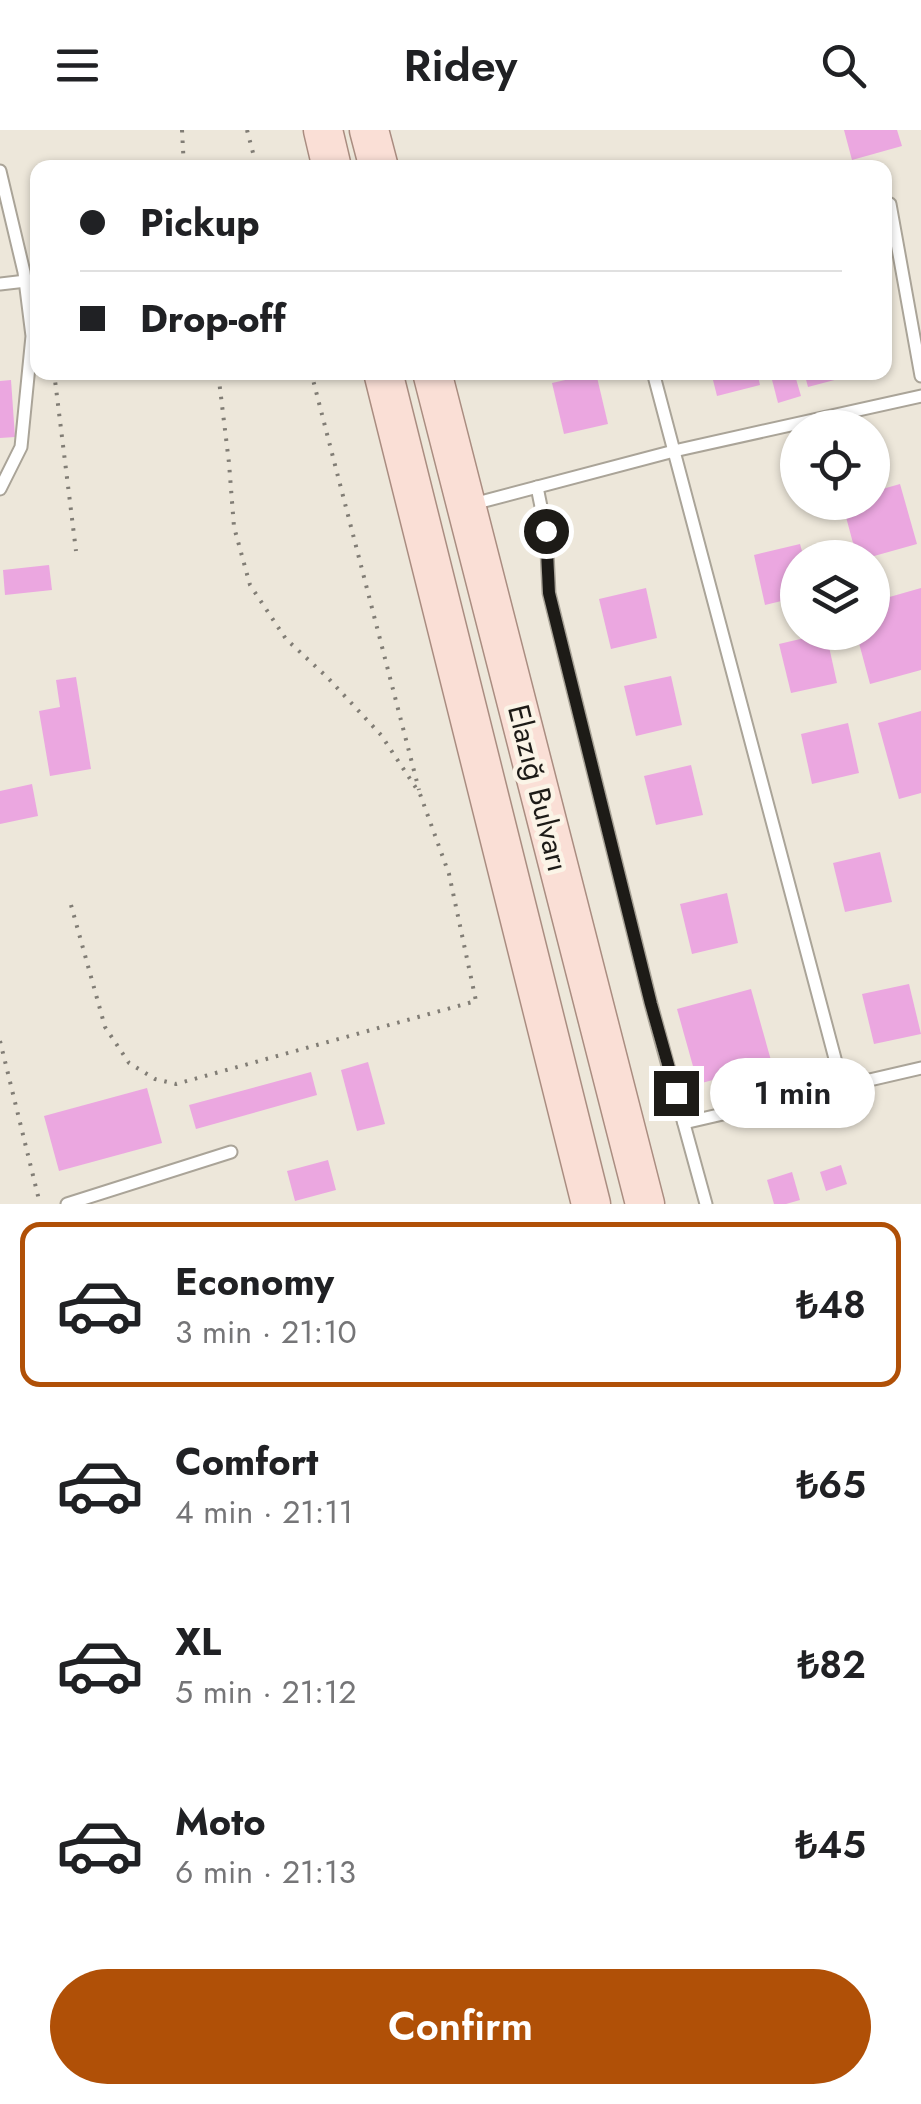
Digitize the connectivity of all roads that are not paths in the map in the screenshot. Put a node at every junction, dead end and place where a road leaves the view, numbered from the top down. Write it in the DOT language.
graph roads {
  1 [pos="322,130"];
  2 [pos="369,130"];
  3 [pos="330,160"];
  4 [pos="376,160"];
  5 [pos="0,171"];
  6 [pos="892,215"];
  7 [pos="26,281"];
  8 [pos="0,284"];
  9 [pos="30,318"];
  10 [pos="30,356"];
  11 [pos="921,376"];
  12 [pos="385,380"];
  13 [pos="434,380"];
  14 [pos="655,380"];
  15 [pos="921,396"];
  16 [pos="674,451"];
  17 [pos="538,487"];
  18 [pos="0,489"];
  19 [pos="467,506"];
  20 [pos="921,1068"];
  21 [pos="842,1086"];
  22 [pos="684,1123"];
  23 [pos="231,1152"];
  24 [pos="67,1204"];
  25 [pos="591,1204"];
  26 [pos="646,1204"];
  27 [pos="706,1204"];
  1 -- 3 [label="main road"];
  2 -- 4 [label="main road"];
  5 -- 7 [label="lane"];
  6 -- 11 [label="lane"];
  7 -- 8 [label="lane"];
  7 -- 9 [label="lane"];
  10 -- 18 [label="lane"];
  12 -- 25 [label="main road, Elazığ Bulvarı"];
  13 -- 19 [label="main road, Elazığ Bulvarı"];
  14 -- 16 [label="lane"];
  15 -- 16 [label="lane"];
  16 -- 17 [label="lane"];
  16 -- 21 [label="lane"];
  17 -- 19 [label="lane"];
  17 -- 22 [label="lane"];
  19 -- 26 [label="main road, Elazığ Bulvarı"];
  20 -- 21 [label="lane"];
  21 -- 22 [label="lane"];
  22 -- 27 [label="lane"];
  23 -- 24 [label="lane"];
}
